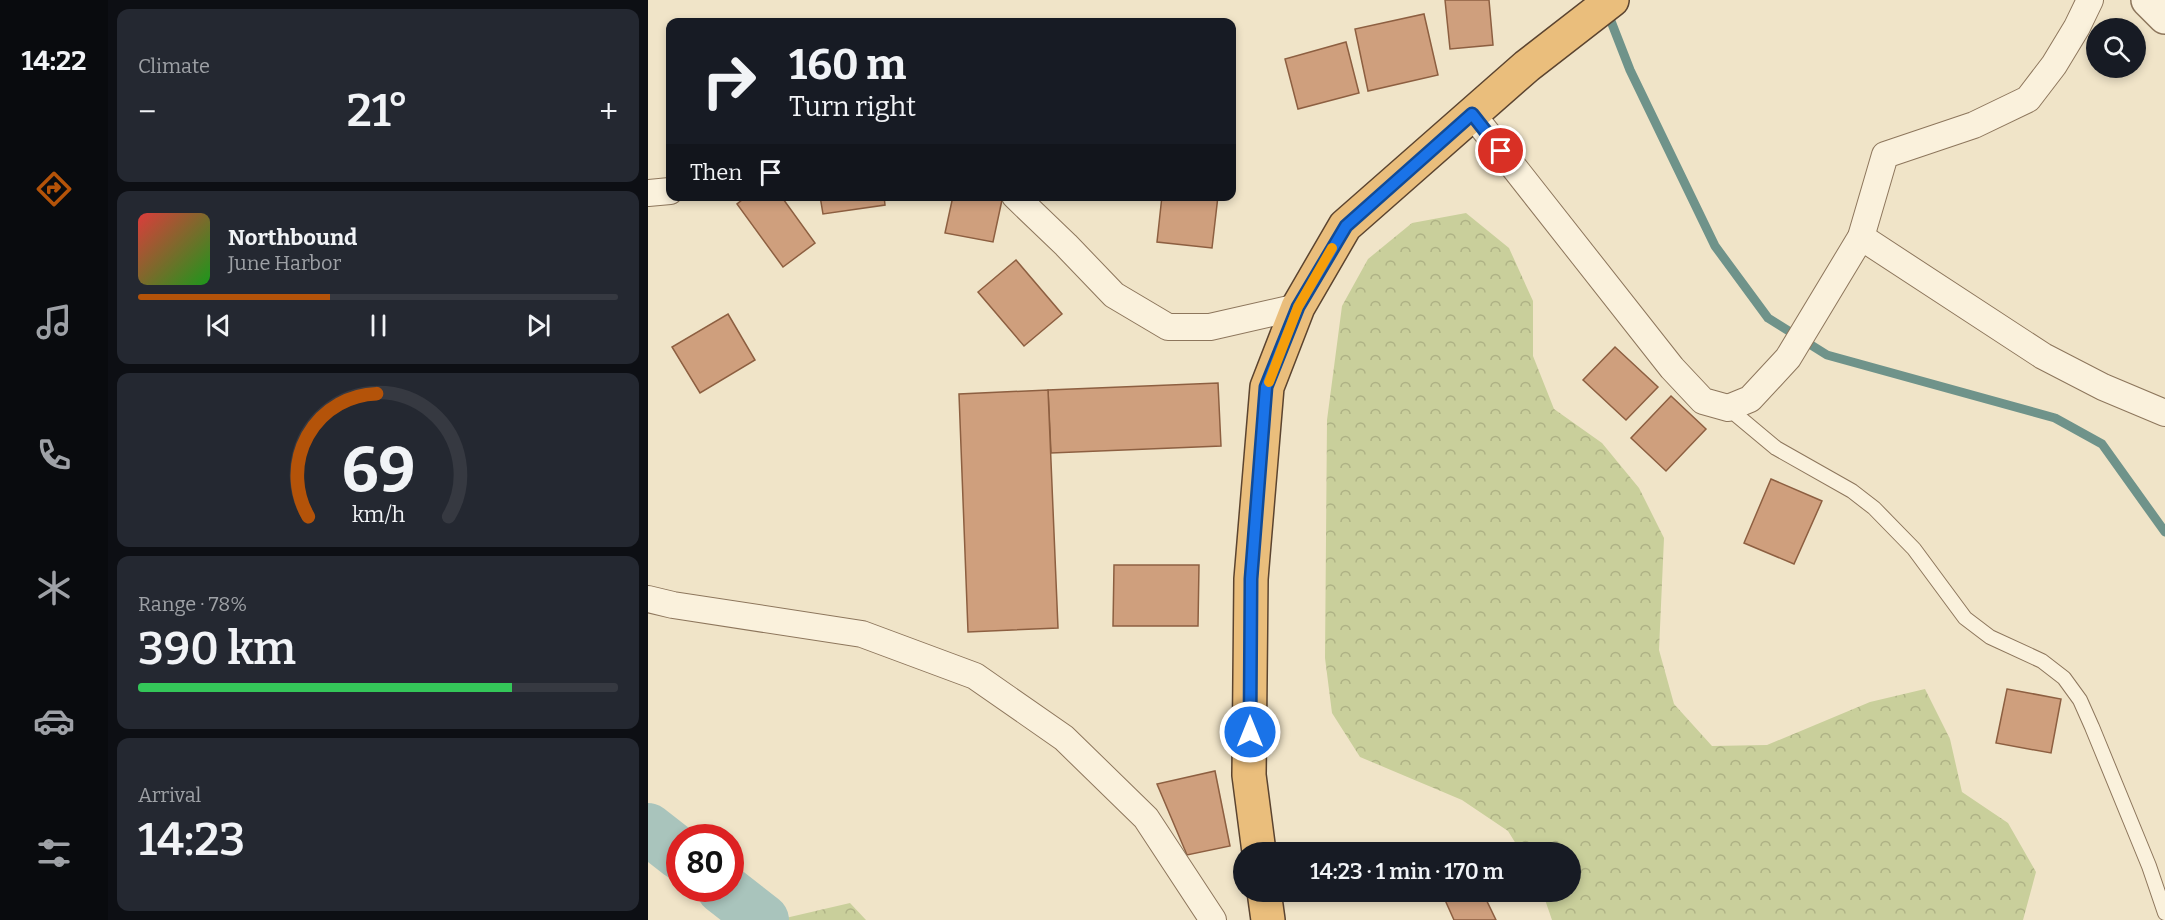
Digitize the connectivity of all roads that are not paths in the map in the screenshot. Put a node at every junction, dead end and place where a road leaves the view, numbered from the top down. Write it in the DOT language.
graph roads {
  1 [pos="1612,0"];
  2 [pos="2090,0"];
  3 [pos="2148,0"];
  4 [pos="2165,17"];
  5 [pos="1472,114"];
  6 [pos="666,191"];
  7 [pos="648,193"];
  8 [pos="1020,201"];
  9 [pos="1861,237"];
  10 [pos="1298,307"];
  11 [pos="1728,408"];
  12 [pos="2165,413"];
  13 [pos="648,599"];
  14 [pos="1258,842"];
  15 [pos="1266,902"];
  16 [pos="2165,913"];
  17 [pos="1213,920"];
  18 [pos="1268,920"];
  1 -- 5 [label="highway"];
  2 -- 9 [label="street"];
  3 -- 4 [label="street"];
  5 -- 10 [label="highway"];
  5 -- 11 [label="street"];
  6 -- 7 [label="street"];
  8 -- 10 [label="street"];
  9 -- 11 [label="street"];
  9 -- 12 [label="street"];
  10 -- 14 [label="highway"];
  11 -- 16 [label="lane"];
  13 -- 17 [label="street"];
  15 -- 18 [label="highway"];
}
